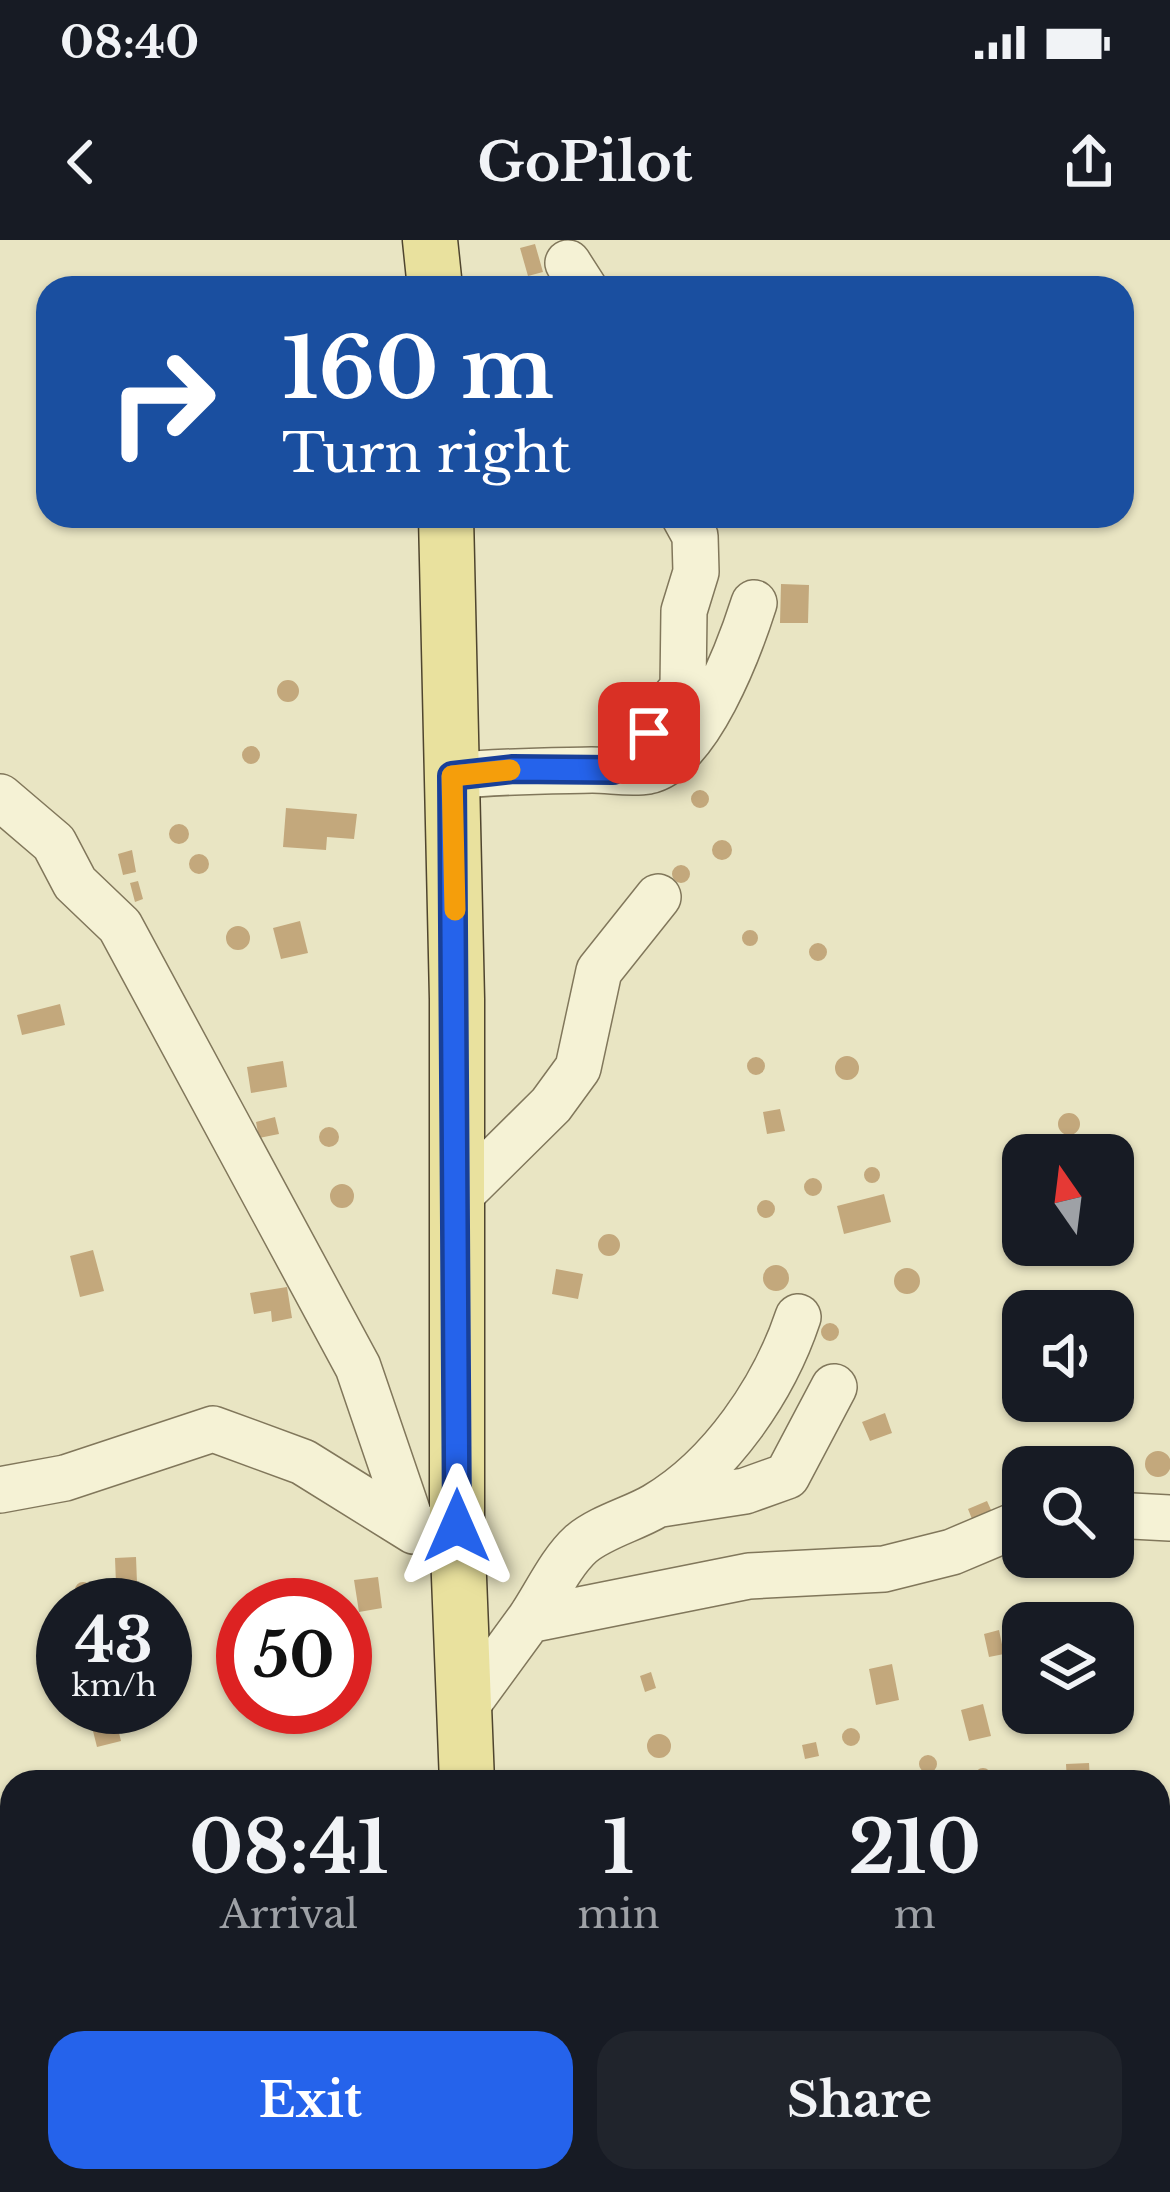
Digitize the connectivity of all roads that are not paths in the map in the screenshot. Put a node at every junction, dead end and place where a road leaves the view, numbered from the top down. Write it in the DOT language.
graph roads {
  1 [pos="430,240"];
  2 [pos="434,276"];
  3 [pos="446,528"];
  4 [pos="691,528"];
  5 [pos="754,603"];
  6 [pos="613,770"];
  7 [pos="452,776"];
  8 [pos="0,797"];
  9 [pos="658,896"];
  10 [pos="457,1198"];
  11 [pos="798,1317"];
  12 [pos="834,1387"];
  13 [pos="0,1490"];
  14 [pos="658,1504"];
  15 [pos="1134,1516"];
  16 [pos="1170,1518"];
  17 [pos="435,1528"];
  18 [pos="1002,1531"];
  19 [pos="529,1621"];
  20 [pos="464,1708"];
  21 [pos="467,1770"];
  1 -- 2 [label="main road"];
  3 -- 7 [label="main road"];
  4 -- 6 [label="street"];
  5 -- 6 [label="street"];
  6 -- 7 [label="street"];
  7 -- 10 [label="main road"];
  8 -- 17 [label="street"];
  9 -- 10 [label="street"];
  10 -- 17 [label="main road"];
  11 -- 14 [label="street"];
  12 -- 14 [label="street"];
  13 -- 17 [label="street"];
  14 -- 19 [label="street"];
  15 -- 16 [label="street"];
  17 -- 20 [label="main road"];
  18 -- 19 [label="street"];
  19 -- 20 [label="street"];
  20 -- 21 [label="main road"];
}
